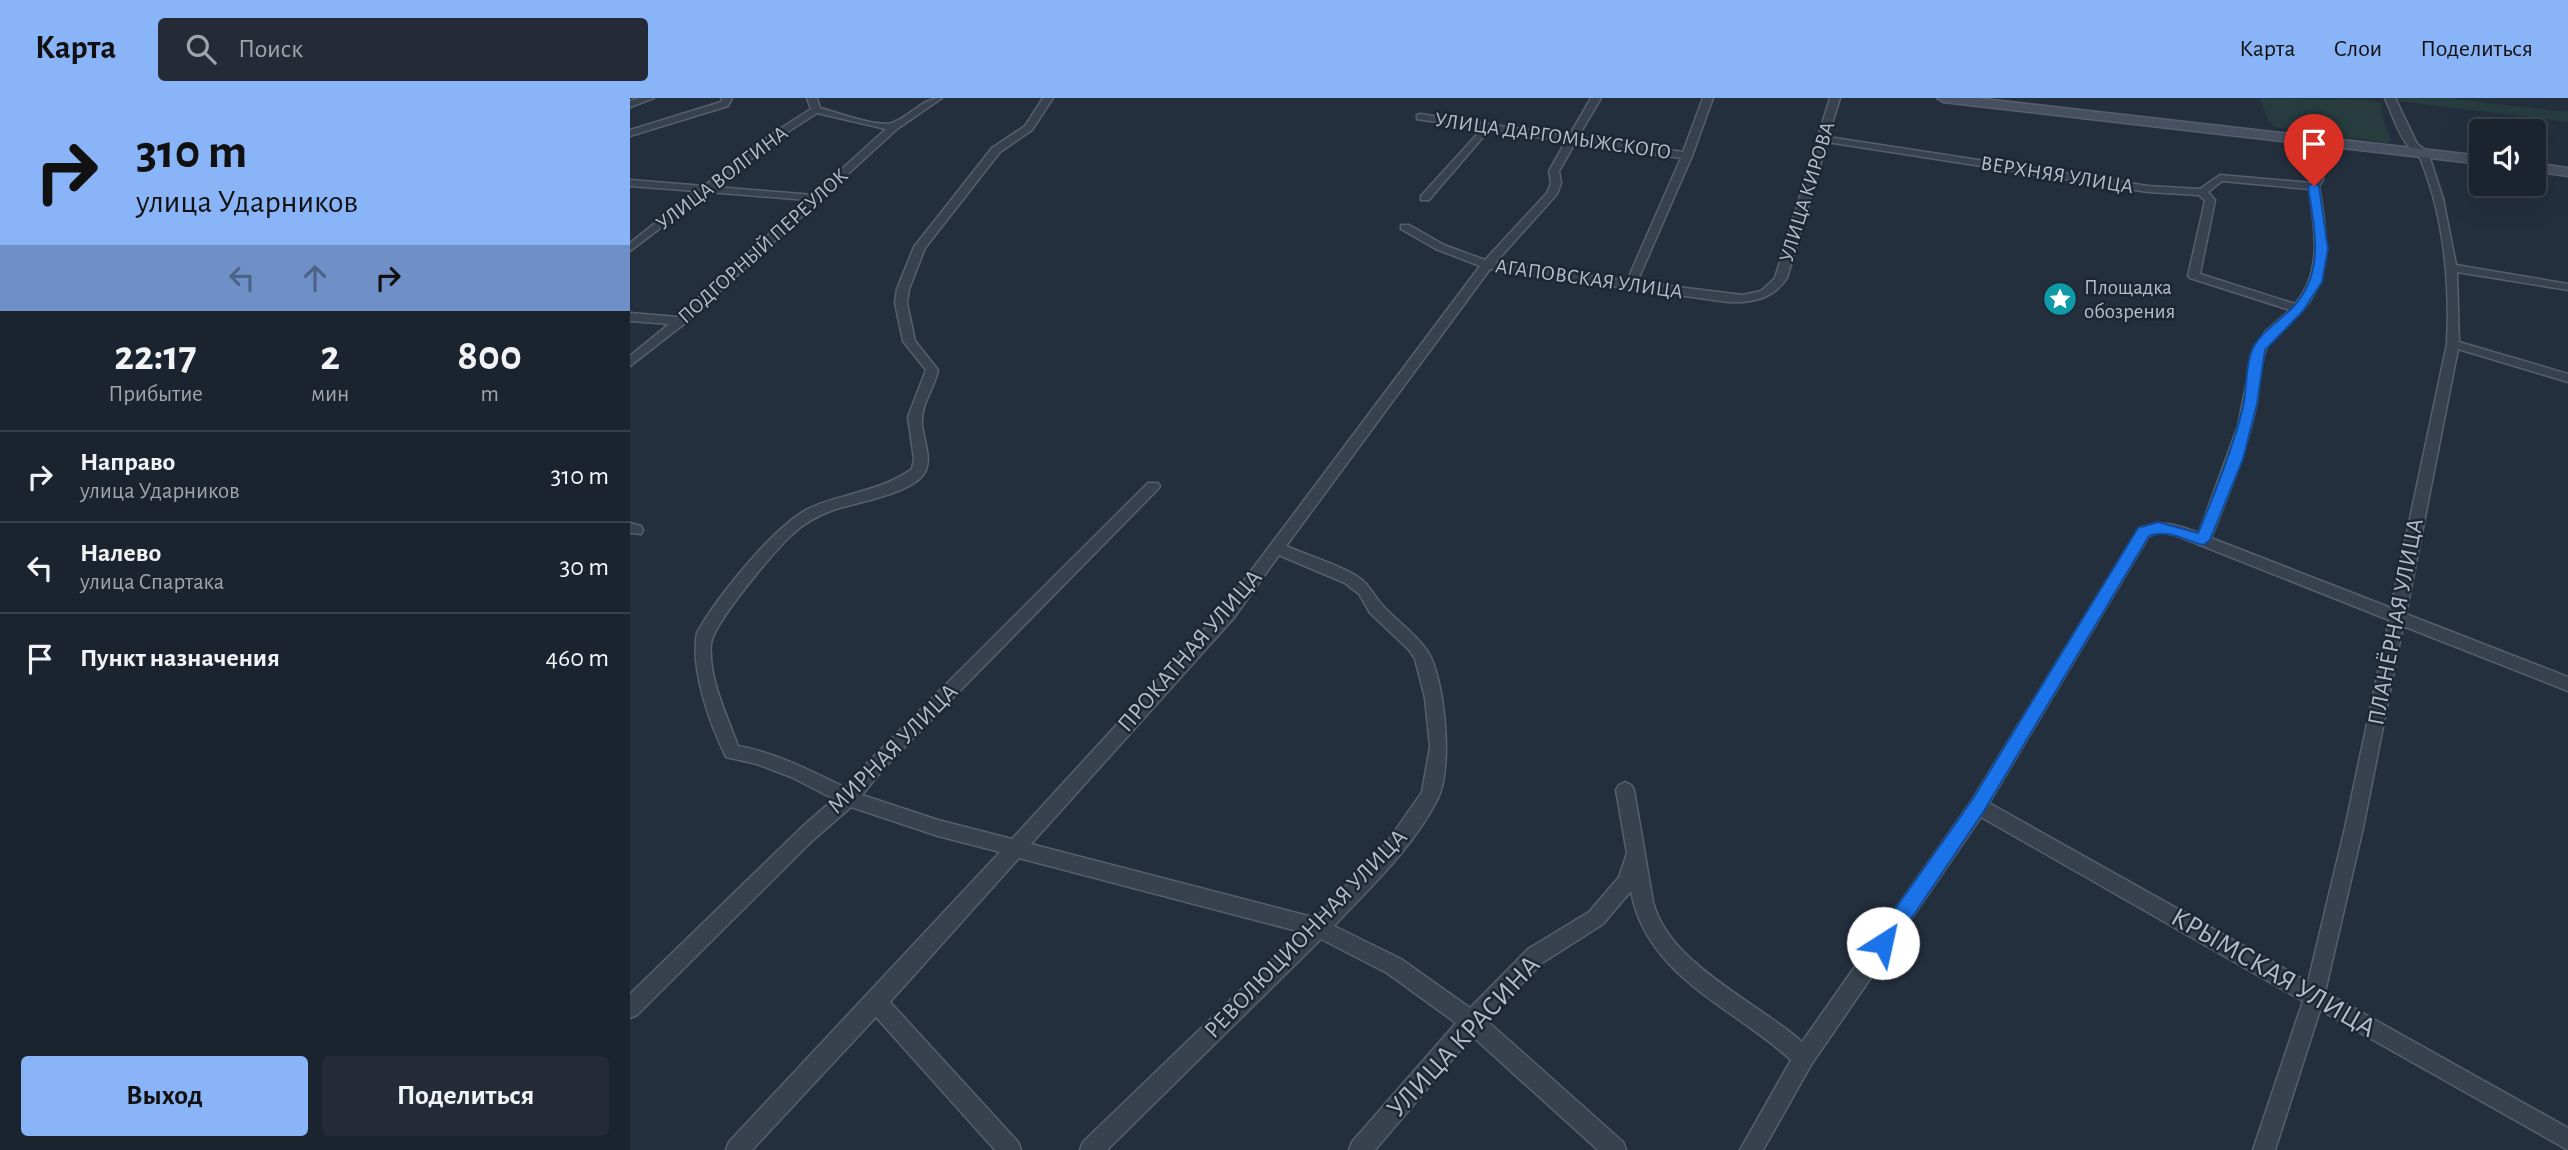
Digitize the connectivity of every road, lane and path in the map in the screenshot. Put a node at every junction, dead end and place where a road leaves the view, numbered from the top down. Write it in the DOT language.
graph roads {
  1 [pos="649,98"];
  2 [pos="812,98"];
  3 [pos="937,98"];
  4 [pos="1048,98"];
  5 [pos="1596,98"];
  6 [pos="1708,98"];
  7 [pos="1835,98"];
  8 [pos="1943,98"];
  9 [pos="2390,98"];
  10 [pos="727,100"];
  11 [pos="630,104"];
  12 [pos="816,110"];
  13 [pos="1420,117"];
  14 [pos="894,127"];
  15 [pos="1492,127"];
  16 [pos="630,133"];
  17 [pos="1571,139"];
  18 [pos="1824,139"];
  19 [pos="2316,139"];
  20 [pos="2423,152"];
  21 [pos="1687,156"];
  22 [pos="2469,158"];
  23 [pos="2546,169"];
  24 [pos="2568,172"];
  25 [pos="630,183"];
  26 [pos="2314,186"];
  27 [pos="705,190"];
  28 [pos="2202,192"];
  29 [pos="816,198"];
  30 [pos="1425,198"];
  31 [pos="1405,227"];
  32 [pos="630,248"];
  33 [pos="1487,265"];
  34 [pos="2453,268"];
  35 [pos="1778,285"];
  36 [pos="1630,286"];
  37 [pos="2568,287"];
  38 [pos="2298,309"];
  39 [pos="630,317"];
  40 [pos="680,321"];
  41 [pos="2453,344"];
  42 [pos="630,362"];
  43 [pos="2568,378"];
  44 [pos="1153,486"];
  45 [pos="2203,540"];
  46 [pos="1276,548"];
  47 [pos="2398,618"];
  48 [pos="2568,684"];
  49 [pos="1625,790"];
  50 [pos="848,798"];
  51 [pos="1978,806"];
  52 [pos="1016,849"];
  53 [pos="1636,853"];
  54 [pos="1319,928"];
  55 [pos="2315,997"];
  56 [pos="876,1002"];
  57 [pos="630,1008"];
  58 [pos="1471,1021"];
  59 [pos="1804,1058"];
  60 [pos="2568,1140"];
  61 [pos="737,1150"];
  62 [pos="1010,1150"];
  63 [pos="1091,1150"];
  64 [pos="1360,1150"];
  65 [pos="1615,1150"];
  66 [pos="1751,1150"];
  67 [pos="2264,1150"];
  1 -- 11 [label="street"];
  2 -- 12 [label="street"];
  3 -- 14 [label="street, ПОДГОРНЫЙ ПЕРЕУЛОК"];
  4 -- 50 [label="street"];
  5 -- 17 [label="street, ПРОКАТНАЯ УЛИЦА"];
  6 -- 21 [label="street"];
  7 -- 18 [label="street, УЛИЦА КИРОВА"];
  8 -- 19 [label="main road"];
  9 -- 20 [label="street, ПЛАНЁРНАЯ УЛИЦА"];
  10 -- 16 [label="street"];
  12 -- 14 [label="street"];
  12 -- 27 [label="street, УЛИЦА ВОЛГИНА"];
  13 -- 15 [label="street, УЛИЦА ДАРГОМЫЖСКОГО"];
  14 -- 29 [label="street, ПОДГОРНЫЙ ПЕРЕУЛОК"];
  15 -- 17 [label="street, УЛИЦА ДАРГОМЫЖСКОГО"];
  15 -- 30 [label="street"];
  17 -- 21 [label="street, УЛИЦА ДАРГОМЫЖСКОГО"];
  17 -- 33 [label="street, ПРОКАТНАЯ УЛИЦА"];
  18 -- 28 [label="street, ВЕРХНЯЯ УЛИЦА"];
  18 -- 35 [label="street, УЛИЦА КИРОВА"];
  19 -- 20 [label="main road"];
  19 -- 26 [label="street"];
  20 -- 22 [label="main road"];
  20 -- 34 [label="street, ПЛАНЁРНАЯ УЛИЦА"];
  21 -- 36 [label="street"];
  23 -- 24 [label="main road"];
  25 -- 27 [label="street"];
  26 -- 28 [label="street"];
  26 -- 38 [label="street"];
  27 -- 29 [label="street"];
  27 -- 32 [label="street, УЛИЦА ВОЛГИНА"];
  28 -- 38 [label="street"];
  29 -- 40 [label="street, ПОДГОРНЫЙ ПЕРЕУЛОК"];
  31 -- 33 [label="street, АГАПОВСКАЯ УЛИЦА"];
  33 -- 36 [label="street, АГАПОВСКАЯ УЛИЦА"];
  33 -- 46 [label="street, ПРОКАТНАЯ УЛИЦА"];
  34 -- 37 [label="street"];
  34 -- 41 [label="street, ПЛАНЁРНАЯ УЛИЦА"];
  35 -- 36 [label="street, АГАПОВСКАЯ УЛИЦА"];
  38 -- 45 [label="street"];
  39 -- 40 [label="street"];
  40 -- 42 [label="street, ПОДГОРНЫЙ ПЕРЕУЛОК"];
  41 -- 43 [label="street"];
  41 -- 47 [label="street, ПЛАНЁРНАЯ УЛИЦА"];
  44 -- 50 [label="street, МИРНАЯ УЛИЦА"];
  45 -- 47 [label="street"];
  45 -- 51 [label="street"];
  46 -- 52 [label="street, ПРОКАТНАЯ УЛИЦА"];
  46 -- 54 [label="street, РЕВОЛЮЦИОННАЯ УЛИЦА"];
  47 -- 48 [label="street"];
  47 -- 55 [label="street, ПЛАНЁРНАЯ УЛИЦА"];
  49 -- 53 [label="street"];
  50 -- 52 [label="street"];
  50 -- 57 [label="street, МИРНАЯ УЛИЦА"];
  51 -- 55 [label="street, КРЫМСКАЯ УЛИЦА"];
  51 -- 59 [label="street"];
  52 -- 54 [label="street"];
  52 -- 56 [label="street, ПРОКАТНАЯ УЛИЦА"];
  53 -- 58 [label="street, УЛИЦА КРАСИНА"];
  53 -- 59 [label="street"];
  54 -- 58 [label="street"];
  54 -- 63 [label="street, РЕВОЛЮЦИОННАЯ УЛИЦА"];
  55 -- 60 [label="street, КРЫМСКАЯ УЛИЦА"];
  55 -- 67 [label="street, ПЛАНЁРНАЯ УЛИЦА"];
  56 -- 61 [label="street, ПРОКАТНАЯ УЛИЦА"];
  56 -- 62 [label="street"];
  58 -- 64 [label="street, УЛИЦА КРАСИНА"];
  58 -- 65 [label="street"];
  59 -- 66 [label="street"];
}
